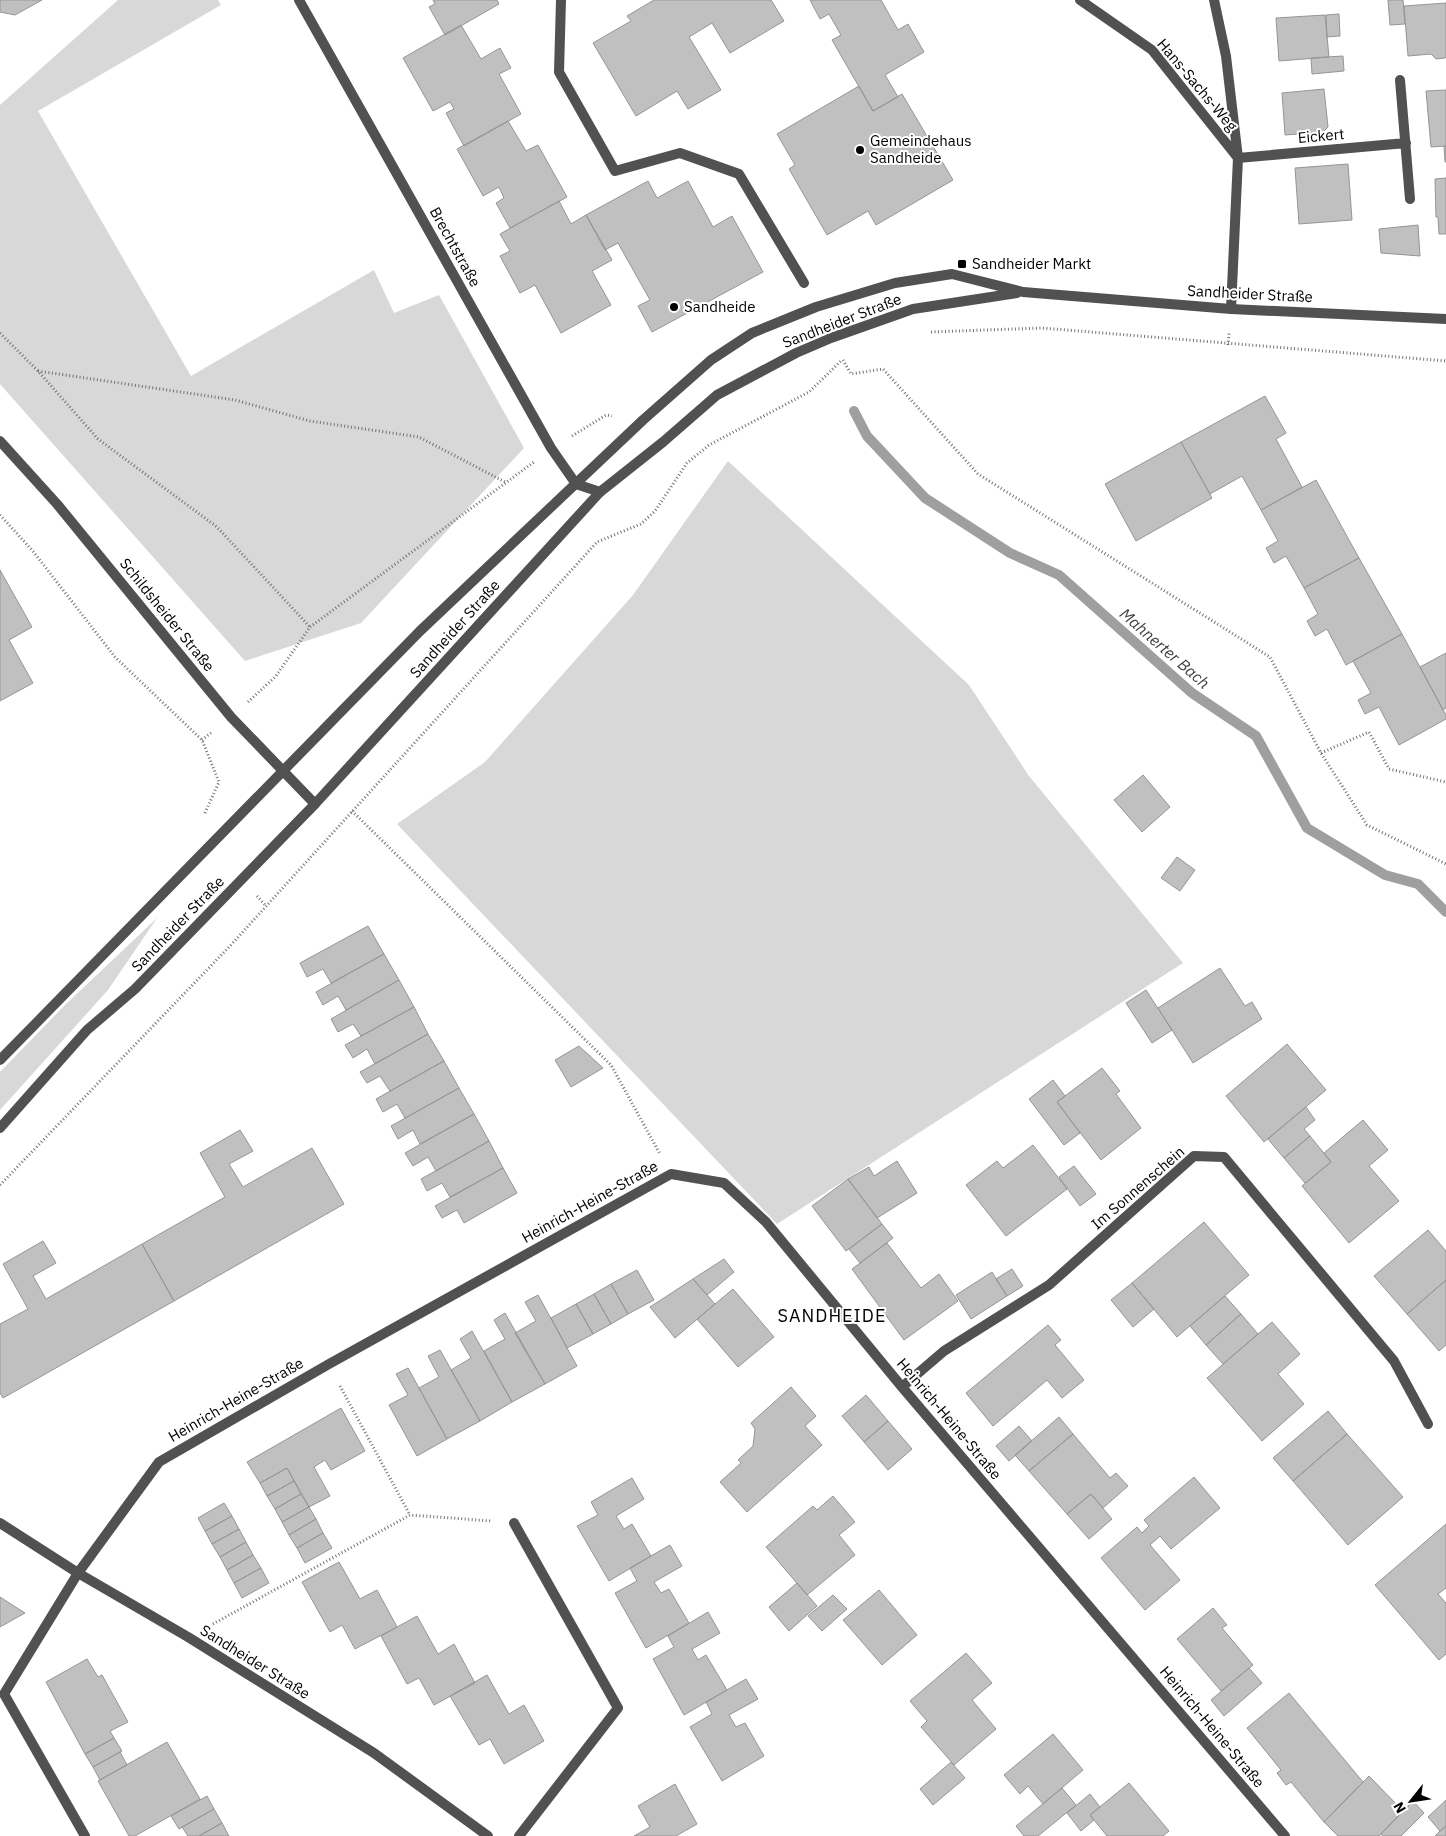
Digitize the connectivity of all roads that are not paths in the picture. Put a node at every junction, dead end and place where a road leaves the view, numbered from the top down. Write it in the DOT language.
graph roads {
  1 [pos="299,0"];
  2 [pos="561,0"];
  3 [pos="1080,0"];
  4 [pos="1214,0"];
  5 [pos="1400,80"];
  6 [pos="1406,143"];
  7 [pos="1238,158"];
  8 [pos="1410,199"];
  9 [pos="804,283"];
  10 [pos="1023,292"];
  11 [pos="1231,309"];
  12 [pos="1446,318"];
  13 [pos="0,441"];
  14 [pos="576,484"];
  15 [pos="600,492"];
  16 [pos="283,772"];
  17 [pos="314,804"];
  18 [pos="0,1060"];
  19 [pos="0,1128"];
  20 [pos="902,1388"];
  21 [pos="1428,1424"];
  22 [pos="0,1523"];
  23 [pos="514,1523"];
  24 [pos="78,1573"];
  25 [pos="85,1836"];
  26 [pos="488,1836"];
  27 [pos="519,1836"];
  28 [pos="1285,1836"];
  1 -- 14 [label="street, Brechtstraße"];
  2 -- 9 [label="street"];
  3 -- 7 [label="street, Hans-Sachs-Weg"];
  4 -- 7 [label="street"];
  5 -- 6 [label="street"];
  6 -- 7 [label="street, Eickert"];
  6 -- 8 [label="street"];
  7 -- 11 [label="street"];
  10 -- 11 [label="street, Sandheider Straße"];
  10 -- 14 [label="street, Sandheider Straße"];
  10 -- 15 [label="street, Sandheider Straße"];
  11 -- 12 [label="street, Sandheider Straße"];
  13 -- 16 [label="street, Schildsheider Straße"];
  14 -- 15 [label="street"];
  14 -- 16 [label="street, Sandheider Straße"];
  15 -- 17 [label="street, Sandheider Straße"];
  16 -- 17 [label="street, Schildsheider Straße"];
  16 -- 18 [label="street, Sandheider Straße"];
  17 -- 19 [label="street, Sandheider Straße"];
  20 -- 21 [label="street, Im Sonnenschein"];
  20 -- 24 [label="street, Heinrich-Heine-Straße"];
  20 -- 28 [label="street, Heinrich-Heine-Straße"];
  22 -- 24 [label="street, Sandheider Straße"];
  23 -- 27 [label="street"];
  24 -- 25 [label="street, Heinrich-Heine-Straße"];
  24 -- 26 [label="street, Sandheider Straße"];
}
